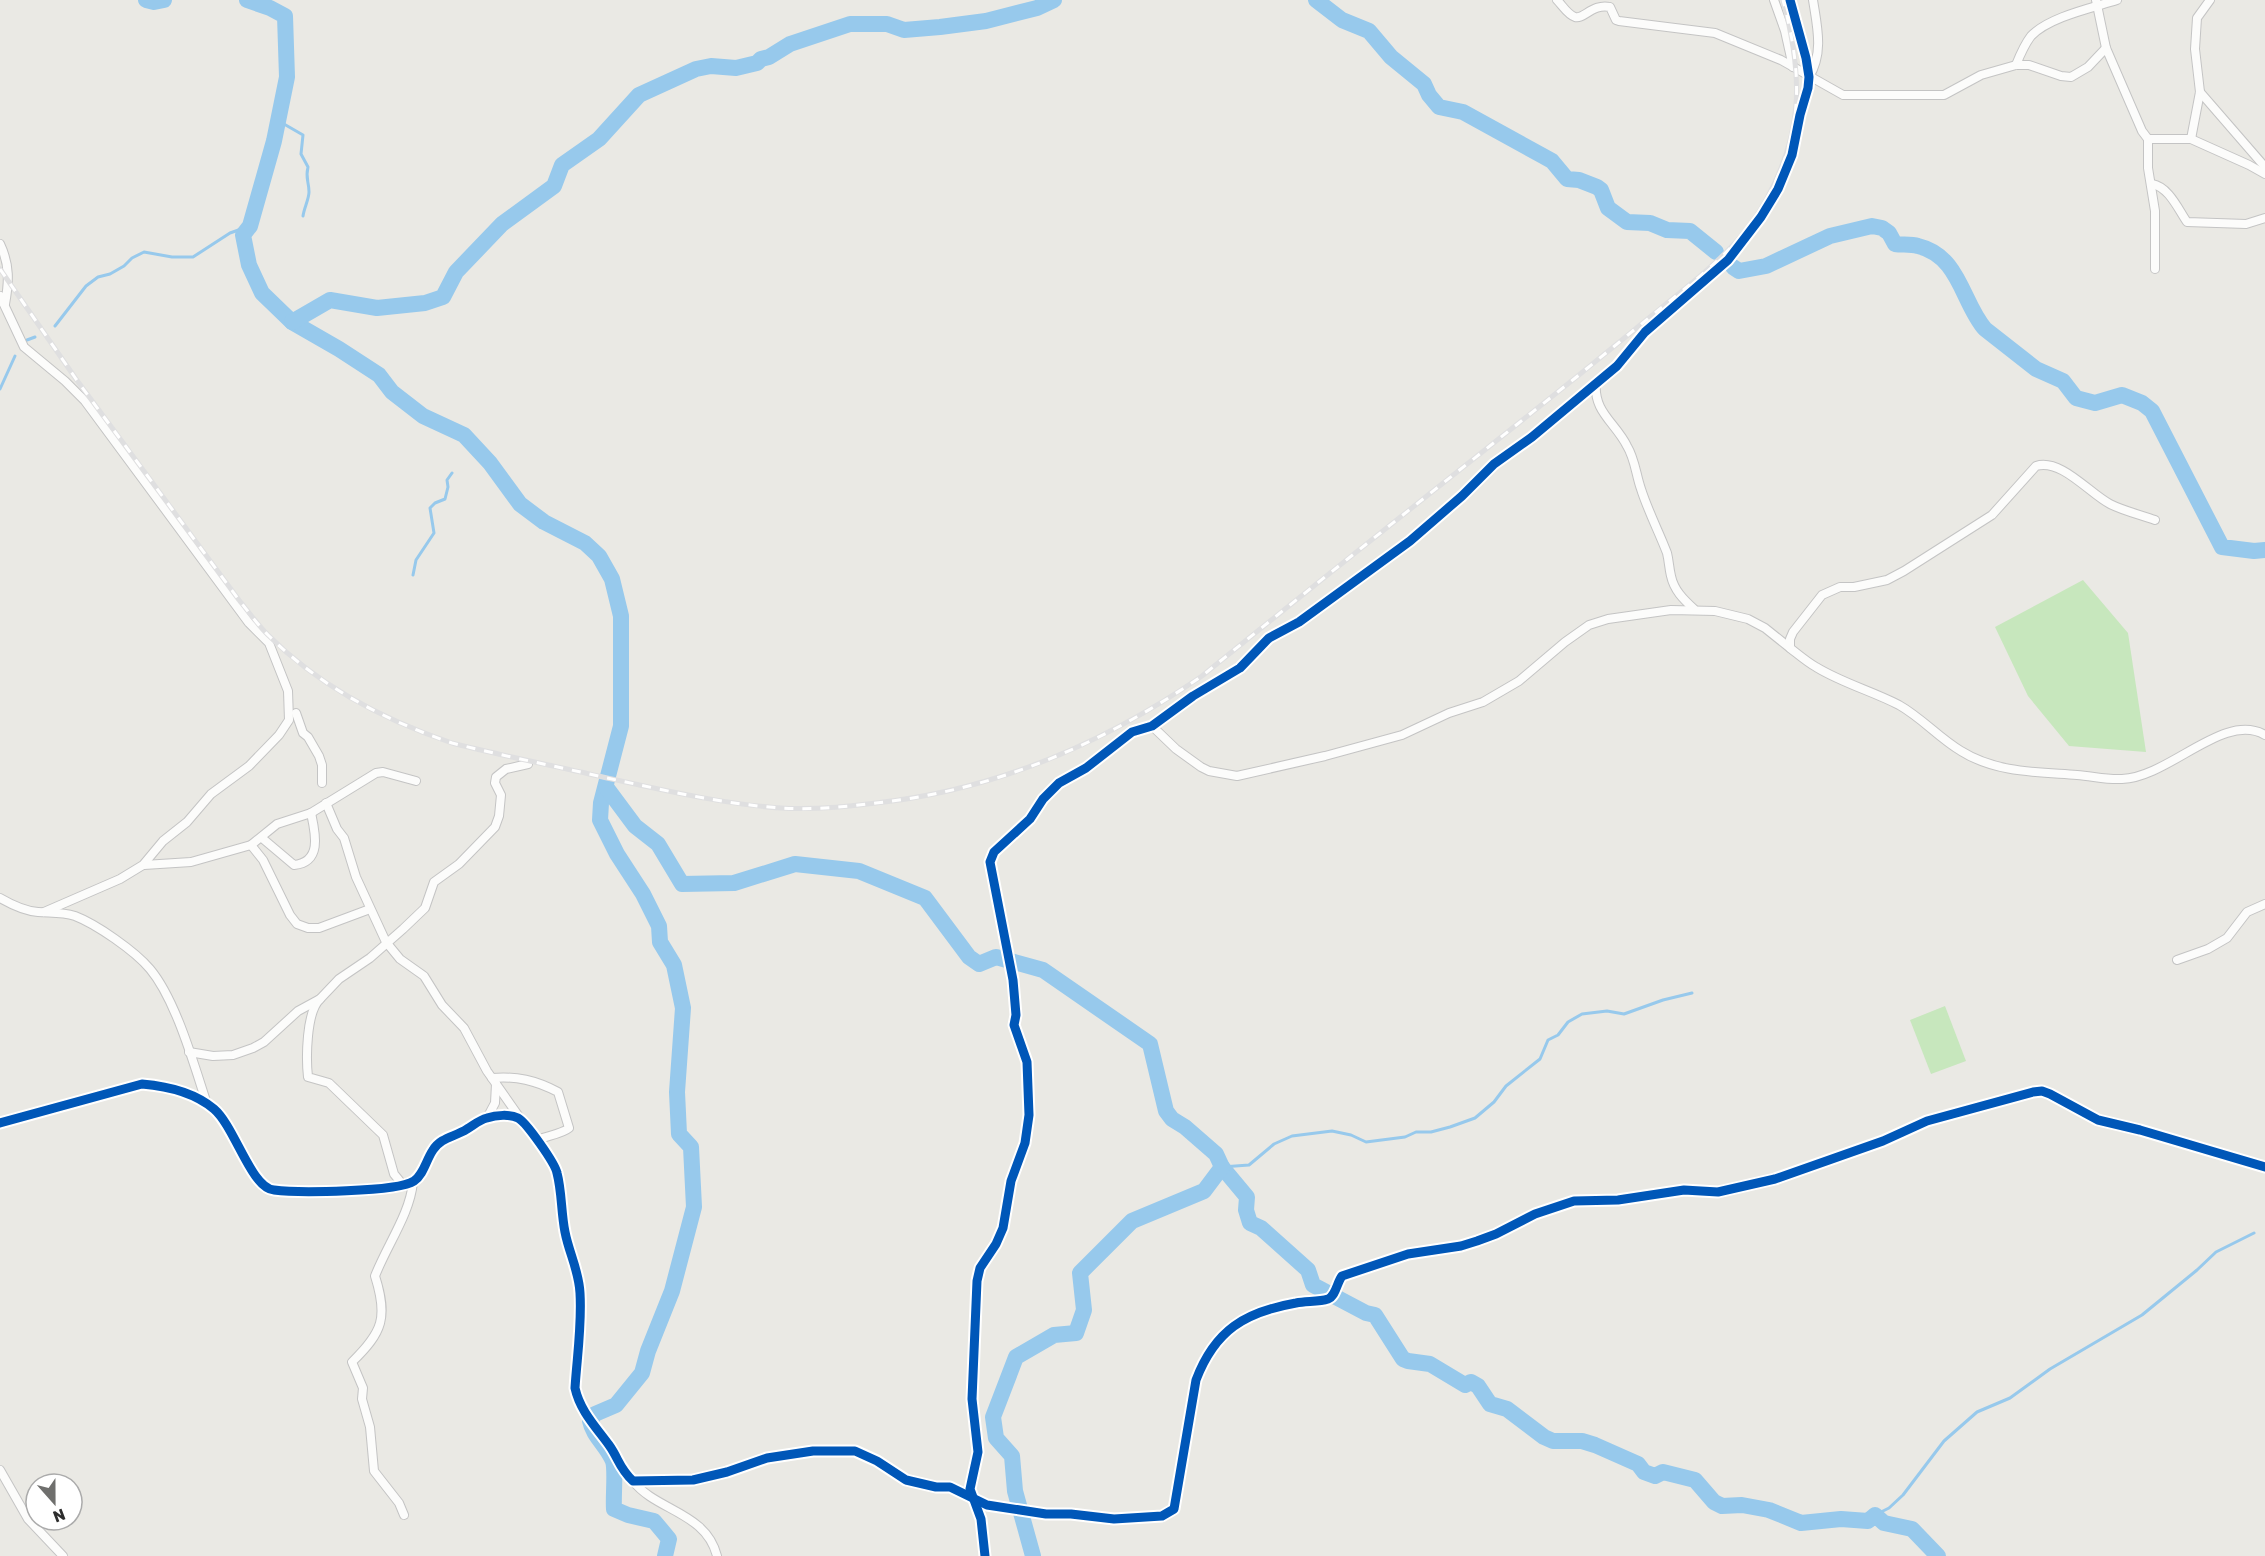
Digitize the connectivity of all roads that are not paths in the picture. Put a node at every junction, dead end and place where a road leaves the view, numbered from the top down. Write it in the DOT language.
graph roads {
  1 [pos="1557,0"];
  2 [pos="1774,0"];
  3 [pos="1790,0"];
  4 [pos="1813,0"];
  5 [pos="2117,0"];
  6 [pos="2210,0"];
  7 [pos="2096,3"];
  8 [pos="1568,4"];
  9 [pos="2106,48"];
  10 [pos="2016,65"];
  11 [pos="1793,67"];
  12 [pos="1809,77"];
  13 [pos="2200,92"];
  14 [pos="2191,139"];
  15 [pos="2148,140"];
  16 [pos="2265,167"];
  17 [pos="2265,174"];
  18 [pos="2152,184"];
  19 [pos="2265,218"];
  20 [pos="0,244"];
  21 [pos="2155,269"];
  22 [pos="2,300"];
  23 [pos="1596,382"];
  24 [pos="2156,520"];
  25 [pos="1694,609"];
  26 [pos="1790,648"];
  27 [pos="296,713"];
  28 [pos="1152,726"];
  29 [pos="2265,735"];
  30 [pos="528,764"];
  31 [pos="416,781"];
  32 [pos="322,783"];
  33 [pos="326,803"];
  34 [pos="311,813"];
  35 [pos="262,838"];
  36 [pos="251,845"];
  37 [pos="143,865"];
  38 [pos="0,898"];
  39 [pos="2265,904"];
  40 [pos="370,909"];
  41 [pos="44,912"];
  42 [pos="386,942"];
  43 [pos="2177,960"];
  44 [pos="320,999"];
  45 [pos="189,1052"];
  46 [pos="494,1081"];
  47 [pos="207,1104"];
  48 [pos="487,1118"];
  49 [pos="520,1118"];
  50 [pos="0,1123"];
  51 [pos="537,1140"];
  52 [pos="2265,1167"];
  53 [pos="413,1182"];
  54 [pos="403,1185"];
  55 [pos="0,1470"];
  56 [pos="633,1480"];
  57 [pos="973,1499"];
  58 [pos="404,1515"];
  59 [pos="63,1556"];
  60 [pos="717,1556"];
  61 [pos="985,1556"];
  1 -- 8 [label="street"];
  2 -- 11 [label="street"];
  3 -- 12 [label="street"];
  4 -- 12 [label="street"];
  5 -- 7 [label="street"];
  6 -- 13 [label="street"];
  7 -- 9 [label="street"];
  7 -- 10 [label="street"];
  8 -- 11 [label="street"];
  9 -- 10 [label="street"];
  9 -- 15 [label="street"];
  10 -- 12 [label="street"];
  11 -- 12 [label="street"];
  12 -- 23 [label="street"];
  13 -- 14 [label="street"];
  13 -- 16 [label="street"];
  14 -- 15 [label="street"];
  14 -- 17 [label="street"];
  15 -- 18 [label="street"];
  18 -- 19 [label="street"];
  18 -- 21 [label="street"];
  20 -- 22 [label="street"];
  22 -- 37 [label="street"];
  23 -- 25 [label="street"];
  23 -- 28 [label="street"];
  24 -- 26 [label="street"];
  25 -- 26 [label="street"];
  25 -- 28 [label="street"];
  26 -- 29 [label="street"];
  27 -- 32 [label="street"];
  28 -- 57 [label="street"];
  30 -- 42 [label="street"];
  31 -- 33 [label="street"];
  33 -- 34 [label="street"];
  33 -- 40 [label="street"];
  34 -- 35 [label="street"];
  34 -- 35 [label="street"];
  35 -- 36 [label="street"];
  36 -- 37 [label="street"];
  36 -- 40 [label="street"];
  37 -- 41 [label="street"];
  38 -- 41 [label="street"];
  39 -- 43 [label="street"];
  40 -- 42 [label="street"];
  41 -- 45 [label="street"];
  42 -- 44 [label="street"];
  42 -- 46 [label="street"];
  44 -- 45 [label="street"];
  44 -- 54 [label="street"];
  45 -- 47 [label="street"];
  46 -- 48 [label="street"];
  46 -- 49 [label="street"];
  46 -- 51 [label="street"];
  47 -- 50 [label="street"];
  47 -- 54 [label="street"];
  48 -- 49 [label="street"];
  48 -- 53 [label="street"];
  49 -- 51 [label="street"];
  51 -- 56 [label="street"];
  52 -- 57 [label="street"];
  53 -- 54 [label="street"];
  53 -- 58 [label="street"];
  55 -- 59 [label="street"];
  56 -- 57 [label="street"];
  56 -- 60 [label="street"];
  57 -- 61 [label="street"];
}
